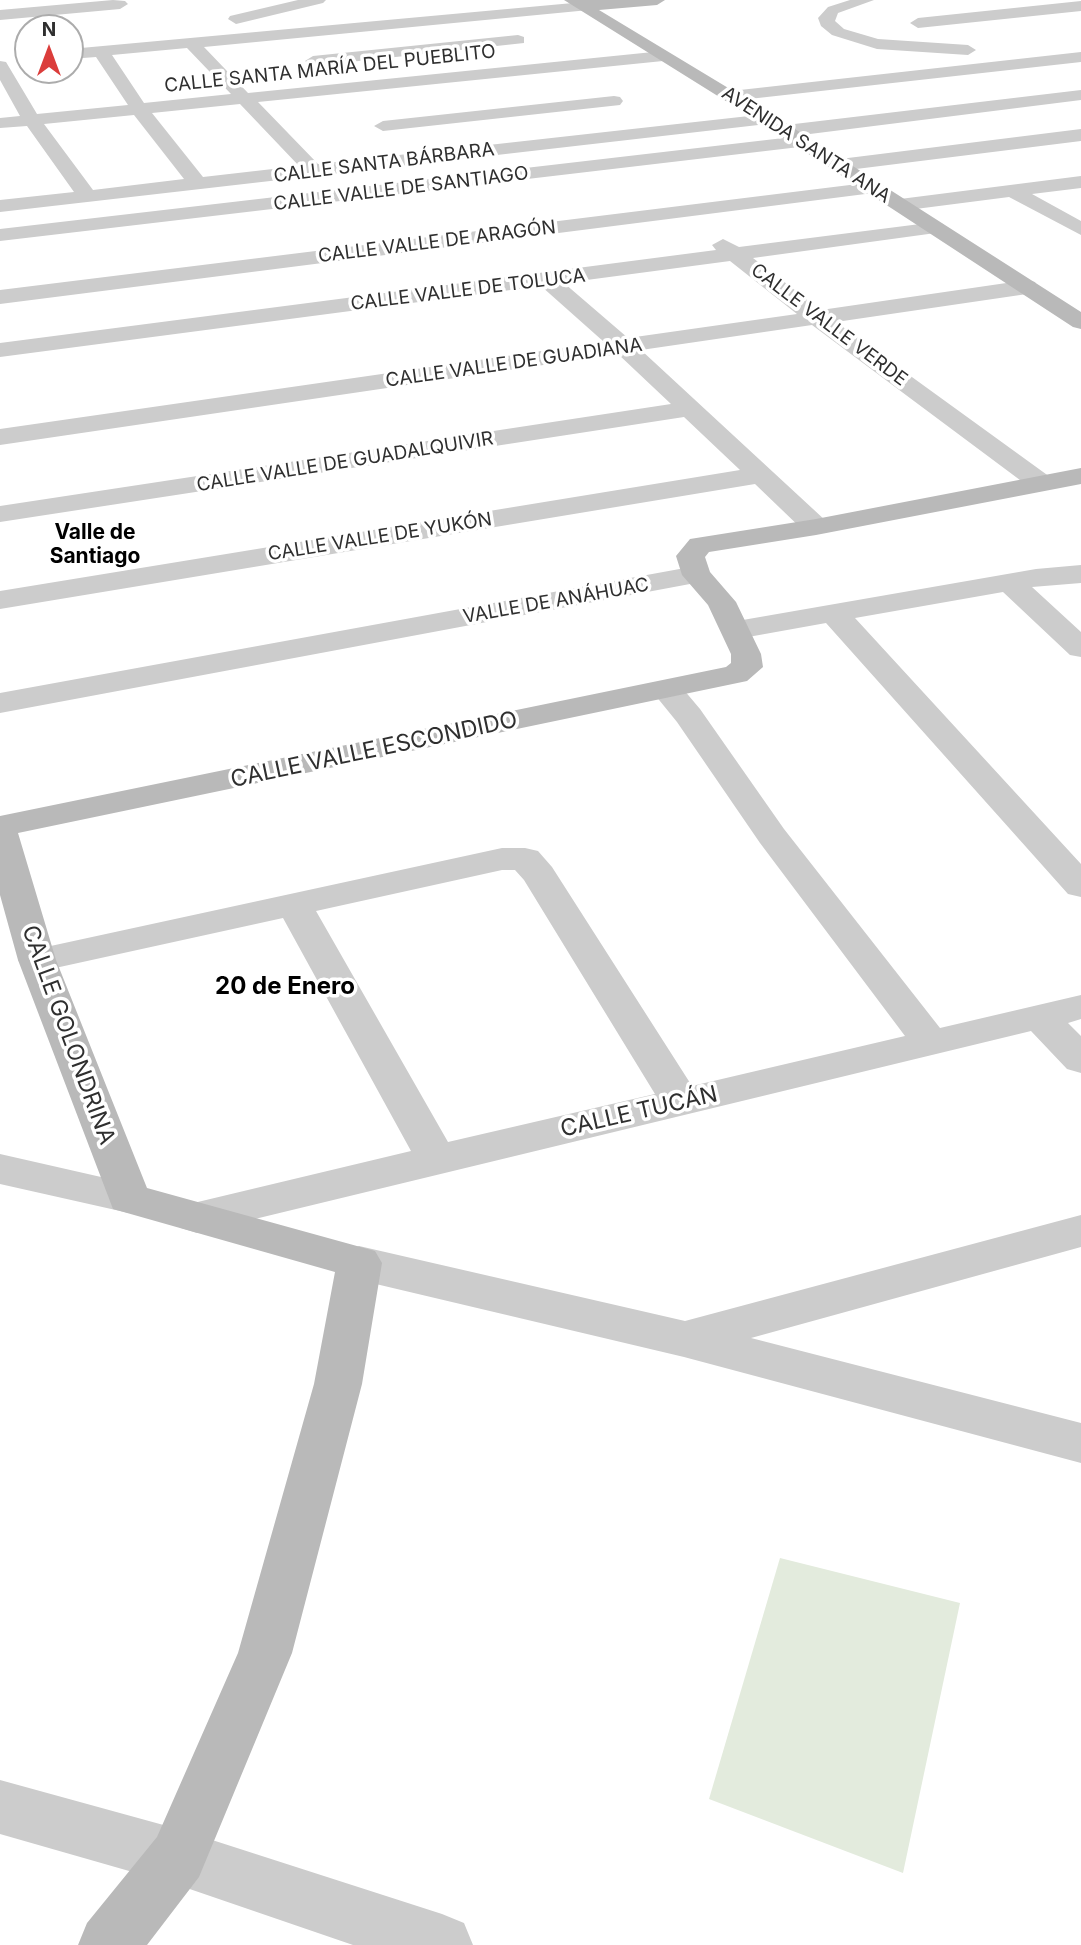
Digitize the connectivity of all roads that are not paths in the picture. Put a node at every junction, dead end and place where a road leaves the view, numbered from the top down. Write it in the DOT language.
graph roads {
  1 [pos="243,0"];
  2 [pos="318,0"];
  3 [pos="657,0"];
  4 [pos="866,0"];
  5 [pos="578,3"];
  6 [pos="122,6"];
  7 [pos="1081,6"];
  8 [pos="264,13"];
  9 [pos="0,15"];
  10 [pos="486,15"];
  11 [pos="220,22"];
  12 [pos="918,23"];
  13 [pos="283,35"];
  14 [pos="519,40"];
  15 [pos="191,43"];
  16 [pos="987,48"];
  17 [pos="101,51"];
  18 [pos="84,53"];
  19 [pos="663,56"];
  20 [pos="1081,57"];
  21 [pos="313,61"];
  22 [pos="0,66"];
  23 [pos="556,67"];
  24 [pos="346,89"];
  25 [pos="1081,95"];
  26 [pos="731,96"];
  27 [pos="244,100"];
  28 [pos="626,108"];
  29 [pos="140,110"];
  30 [pos="374,117"];
  31 [pos="767,119"];
  32 [pos="32,120"];
  33 [pos="0,123"];
  34 [pos="661,131"];
  35 [pos="1081,135"];
  36 [pos="793,136"];
  37 [pos="415,159"];
  38 [pos="621,163"];
  39 [pos="840,166"];
  40 [pos="314,171"];
  41 [pos="642,179"];
  42 [pos="1081,182"];
  43 [pos="198,184"];
  44 [pos="874,188"];
  45 [pos="1012,191"];
  46 [pos="663,195"];
  47 [pos="88,197"];
  48 [pos="900,205"];
  49 [pos="0,206"];
  50 [pos="684,211"];
  51 [pos="124,221"];
  52 [pos="936,228"];
  53 [pos="1081,229"];
  54 [pos="0,235"];
  55 [pos="734,254"];
  56 [pos="167,275"];
  57 [pos="546,279"];
  58 [pos="1027,287"];
  59 [pos="0,297"];
  60 [pos="815,317"];
  61 [pos="1081,322"];
  62 [pos="199,325"];
  63 [pos="624,347"];
  64 [pos="0,350"];
  65 [pos="690,409"];
  66 [pos="0,437"];
  67 [pos="761,475"];
  68 [pos="1081,476"];
  69 [pos="1041,482"];
  70 [pos="0,514"];
  71 [pos="816,527"];
  72 [pos="1081,574"];
  73 [pos="696,575"];
  74 [pos="1010,583"];
  75 [pos="0,600"];
  76 [pos="834,614"];
  77 [pos="737,630"];
  78 [pos="1081,648"];
  79 [pos="667,690"];
  80 [pos="0,703"];
  81 [pos="0,829"];
  82 [pos="1081,887"];
  83 [pos="293,903"];
  84 [pos="37,960"];
  85 [pos="1081,1007"];
  86 [pos="1040,1017"];
  87 [pos="931,1043"];
  88 [pos="1081,1060"];
  89 [pos="681,1102"];
  90 [pos="437,1160"];
  91 [pos="0,1169"];
  92 [pos="129,1198"];
  93 [pos="197,1217"];
  94 [pos="1081,1231"];
  95 [pos="359,1263"];
  96 [pos="684,1339"];
  97 [pos="1081,1443"];
  98 [pos="0,1807"];
  99 [pos="178,1857"];
  100 [pos="109,1945"];
  101 [pos="442,1945"];
  1 -- 8 [label="street"];
  2 -- 8 [label="street"];
  3 -- 5 [label="street"];
  4 -- 16 [label="street"];
  5 -- 10 [label="street"];
  5 -- 19 [label="street, AVENIDA SANTA ANA"];
  6 -- 9 [label="street"];
  7 -- 12 [label="street"];
  8 -- 11 [label="street"];
  10 -- 13 [label="street"];
  10 -- 14 [label="street"];
  13 -- 15 [label="street"];
  13 -- 21 [label="street"];
  14 -- 21 [label="street"];
  14 -- 23 [label="street"];
  15 -- 17 [label="street"];
  15 -- 27 [label="street"];
  17 -- 18 [label="street"];
  17 -- 29 [label="street"];
  19 -- 23 [label="street, CALLE SANTA MARÍA DEL PUEBLITO"];
  19 -- 26 [label="street, AVENIDA SANTA ANA"];
  20 -- 26 [label="street"];
  21 -- 24 [label="street"];
  22 -- 32 [label="street"];
  23 -- 24 [label="street, CALLE SANTA MARÍA DEL PUEBLITO"];
  23 -- 28 [label="street"];
  24 -- 27 [label="street, CALLE SANTA MARÍA DEL PUEBLITO"];
  24 -- 30 [label="street"];
  25 -- 36 [label="street, CALLE VALLE DE SANTIAGO"];
  26 -- 31 [label="street, AVENIDA SANTA ANA"];
  27 -- 29 [label="street, CALLE SANTA MARÍA DEL PUEBLITO"];
  27 -- 40 [label="street"];
  28 -- 30 [label="street"];
  28 -- 34 [label="street"];
  29 -- 32 [label="street, CALLE SANTA MARÍA DEL PUEBLITO"];
  29 -- 43 [label="street"];
  30 -- 37 [label="street"];
  31 -- 34 [label="street, CALLE SANTA BÁRBARA"];
  31 -- 36 [label="street, AVENIDA SANTA ANA"];
  32 -- 33 [label="street, CALLE SANTA MARÍA DEL PUEBLITO"];
  32 -- 47 [label="street"];
  34 -- 37 [label="street, CALLE SANTA BÁRBARA"];
  35 -- 39 [label="street"];
  36 -- 38 [label="street, CALLE VALLE DE SANTIAGO"];
  36 -- 39 [label="street, AVENIDA SANTA ANA"];
  37 -- 40 [label="street, CALLE SANTA BÁRBARA"];
  38 -- 41 [label="street"];
  38 -- 51 [label="street, CALLE VALLE DE SANTIAGO"];
  39 -- 44 [label="street, AVENIDA SANTA ANA"];
  40 -- 43 [label="street, CALLE SANTA BÁRBARA"];
  42 -- 45 [label="street"];
  43 -- 47 [label="street, CALLE SANTA BÁRBARA"];
  44 -- 48 [label="street, AVENIDA SANTA ANA"];
  44 -- 50 [label="street, CALLE VALLE DE ARAGÓN"];
  45 -- 48 [label="street"];
  45 -- 53 [label="street"];
  46 -- 50 [label="street, CALLE VALLE VERDE"];
  47 -- 49 [label="street, CALLE SANTA BÁRBARA"];
  48 -- 52 [label="street, AVENIDA SANTA ANA"];
  50 -- 55 [label="street, CALLE VALLE VERDE"];
  50 -- 56 [label="street, CALLE VALLE DE ARAGÓN"];
  51 -- 54 [label="street, CALLE VALLE DE SANTIAGO"];
  51 -- 56 [label="street"];
  52 -- 55 [label="street, CALLE VALLE DE TOLUCA"];
  52 -- 58 [label="street, AVENIDA SANTA ANA"];
  55 -- 57 [label="street, CALLE VALLE DE TOLUCA"];
  55 -- 60 [label="street, CALLE VALLE VERDE"];
  56 -- 59 [label="street, CALLE VALLE DE ARAGÓN"];
  56 -- 62 [label="street"];
  57 -- 62 [label="street, CALLE VALLE DE TOLUCA"];
  57 -- 63 [label="street"];
  58 -- 60 [label="street, CALLE VALLE DE GUADIANA"];
  58 -- 61 [label="street, AVENIDA SANTA ANA"];
  60 -- 63 [label="street, CALLE VALLE DE GUADIANA"];
  60 -- 69 [label="street, CALLE VALLE VERDE"];
  62 -- 64 [label="street, CALLE VALLE DE TOLUCA"];
  63 -- 65 [label="street"];
  63 -- 66 [label="street, CALLE VALLE DE GUADIANA"];
  65 -- 67 [label="street"];
  65 -- 70 [label="street, CALLE VALLE DE GUADALQUIVIR"];
  67 -- 71 [label="street"];
  67 -- 75 [label="street, CALLE VALLE DE YUKÓN"];
  68 -- 69 [label="street"];
  69 -- 71 [label="street"];
  71 -- 73 [label="street"];
  72 -- 74 [label="street"];
  73 -- 77 [label="street"];
  73 -- 80 [label="street, VALLE DE ANÁHUAC"];
  74 -- 76 [label="street"];
  74 -- 78 [label="street"];
  76 -- 77 [label="street"];
  76 -- 82 [label="street"];
  77 -- 79 [label="street, CALLE VALLE ESCONDIDO"];
  79 -- 81 [label="street, CALLE VALLE ESCONDIDO"];
  79 -- 87 [label="street"];
  81 -- 84 [label="street, CALLE GOLONDRINA"];
  83 -- 84 [label="street"];
  83 -- 89 [label="street"];
  83 -- 90 [label="street"];
  84 -- 92 [label="street, CALLE GOLONDRINA"];
  85 -- 86 [label="street, CALLE TUCÁN"];
  86 -- 87 [label="street, CALLE TUCÁN"];
  86 -- 88 [label="street"];
  87 -- 89 [label="street, CALLE TUCÁN"];
  89 -- 90 [label="street, CALLE TUCÁN"];
  90 -- 93 [label="street, CALLE TUCÁN"];
  91 -- 92 [label="street"];
  92 -- 93 [label="street"];
  93 -- 95 [label="street"];
  94 -- 96 [label="street"];
  95 -- 96 [label="street"];
  95 -- 99 [label="street"];
  96 -- 97 [label="street"];
  98 -- 99 [label="street"];
  99 -- 100 [label="street"];
  99 -- 101 [label="street"];
}
